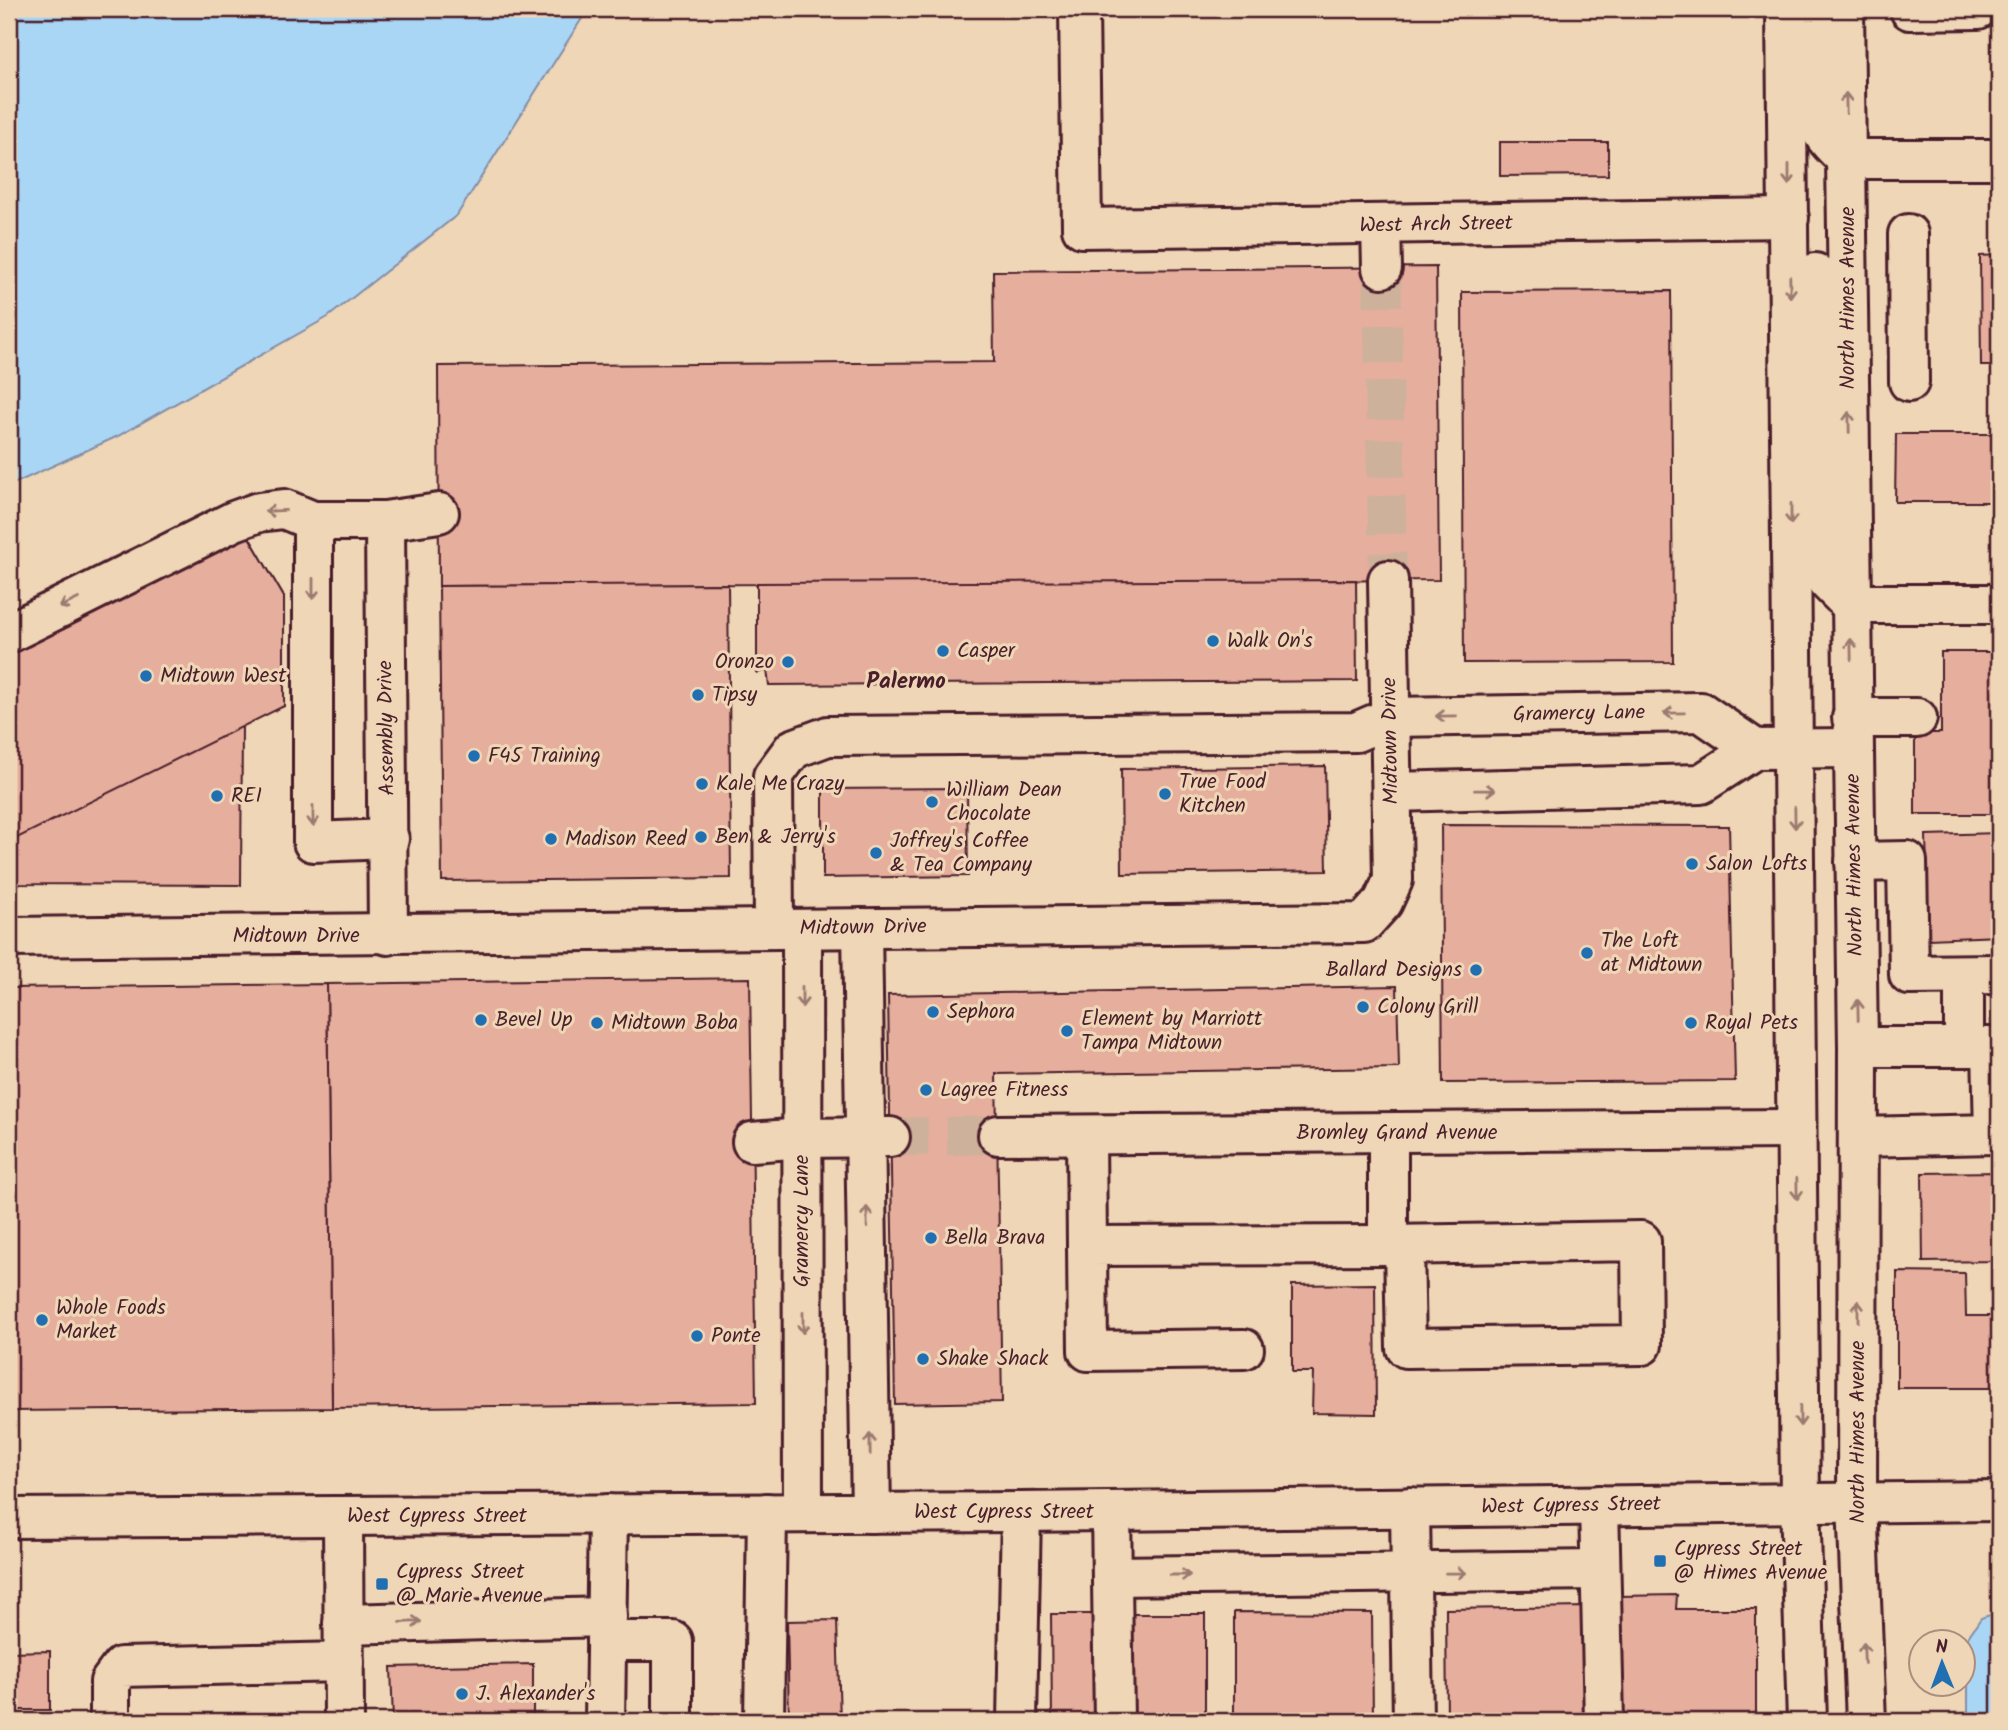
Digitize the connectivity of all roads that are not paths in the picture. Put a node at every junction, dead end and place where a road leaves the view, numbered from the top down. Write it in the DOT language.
graph roads {
  1 [pos="1079,9"];
  2 [pos="1786,9"];
  3 [pos="1815,9"];
  4 [pos="1844,9"];
  5 [pos="1978,9"];
  6 [pos="1910,10"];
  7 [pos="1846,159"];
  8 [pos="1999,159"];
  9 [pos="1790,218"];
  10 [pos="1381,226"];
  11 [pos="1908,234"];
  12 [pos="1381,268"];
  13 [pos="1848,294"];
  14 [pos="1908,294"];
  15 [pos="1909,382"];
  16 [pos="439,513"];
  17 [pos="313,521"];
  18 [pos="385,521"];
  19 [pos="1388,580"];
  20 [pos="1850,604"];
  21 [pos="1999,604"];
  22 [pos="9,634"];
  23 [pos="1391,717"];
  24 [pos="1917,718"];
  25 [pos="1853,733"];
  26 [pos="1794,749"];
  27 [pos="1755,750"];
  28 [pos="1392,792"];
  29 [pos="388,839"];
  30 [pos="1855,862"];
  31 [pos="862,928"];
  32 [pos="788,929"];
  33 [pos="388,935"];
  34 [pos="9,937"];
  35 [pos="1982,974"];
  36 [pos="1858,1047"];
  37 [pos="1985,1047"];
  38 [pos="1796,1129"];
  39 [pos="1388,1133"];
  40 [pos="998,1135"];
  41 [pos="1086,1135"];
  42 [pos="878,1137"];
  43 [pos="1858,1137"];
  44 [pos="802,1138"];
  45 [pos="752,1142"];
  46 [pos="1396,1245"];
  47 [pos="1087,1246"];
  48 [pos="1244,1349"];
  49 [pos="1999,1500"];
  50 [pos="1857,1502"];
  51 [pos="1800,1503"];
  52 [pos="1599,1505"];
  53 [pos="1410,1507"];
  54 [pos="1111,1511"];
  55 [pos="1021,1512"];
  56 [pos="785,1513"];
  57 [pos="872,1513"];
  58 [pos="608,1514"];
  59 [pos="343,1516"];
  60 [pos="9,1518"];
  61 [pos="1600,1570"];
  62 [pos="1411,1573"];
  63 [pos="1112,1576"];
  64 [pos="343,1624"];
  65 [pos="606,1629"];
  66 [pos="344,1662"];
  67 [pos="110,1721"];
  68 [pos="344,1721"];
  69 [pos="605,1721"];
  70 [pos="673,1721"];
  71 [pos="764,1721"];
  72 [pos="1017,1721"];
  73 [pos="1114,1721"];
  74 [pos="1413,1721"];
  75 [pos="1604,1721"];
  76 [pos="1807,1721"];
  77 [pos="1866,1721"];
  1 -- 10 [label="street, West Arch Street"];
  2 -- 9 [label="street, one-way"];
  3 -- 7 [label="street"];
  7 -- 4 [label="street, North Himes Avenue, one-way"];
  5 -- 6 [label="street"];
  7 -- 8 [label="street"];
  7 -- 13 [label="street, North Himes Avenue"];
  9 -- 10 [label="street, West Arch Street"];
  9 -- 20 [label="street"];
  9 -- 26 [label="street, one-way"];
  10 -- 12 [label="street"];
  11 -- 14 [label="street"];
  13 -- 14 [label="street"];
  20 -- 13 [label="street, North Himes Avenue, one-way"];
  14 -- 15 [label="street"];
  16 -- 18 [label="street"];
  17 -- 18 [label="street"];
  17 -- 22 [label="street, one-way"];
  17 -- 29 [label="street, one-way"];
  18 -- 29 [label="street, Assembly Drive"];
  19 -- 23 [label="street, Midtown Drive"];
  20 -- 21 [label="street"];
  25 -- 20 [label="street, North Himes Avenue, one-way"];
  27 -- 23 [label="street, Gramercy Lane, one-way"];
  23 -- 28 [label="street, Midtown Drive"];
  23 -- 32 [label="street, Gramercy Lane"];
  24 -- 25 [label="street"];
  25 -- 26 [label="street"];
  25 -- 30 [label="street, North Himes Avenue"];
  26 -- 27 [label="street"];
  26 -- 38 [label="street, one-way"];
  28 -- 27 [label="street, one-way"];
  28 -- 31 [label="street, Midtown Drive"];
  29 -- 33 [label="street, Assembly Drive"];
  30 -- 35 [label="street"];
  36 -- 30 [label="street, North Himes Avenue, one-way"];
  31 -- 32 [label="street, Midtown Drive"];
  31 -- 42 [label="street"];
  32 -- 33 [label="street, Midtown Drive"];
  32 -- 44 [label="street, Gramercy Lane, one-way"];
  33 -- 34 [label="street, Midtown Drive"];
  35 -- 37 [label="street"];
  36 -- 37 [label="street"];
  36 -- 43 [label="street, North Himes Avenue"];
  37 -- 43 [label="street"];
  38 -- 39 [label="street, Bromley Grand Avenue"];
  38 -- 51 [label="street, one-way"];
  39 -- 41 [label="street, Bromley Grand Avenue"];
  39 -- 46 [label="street"];
  40 -- 41 [label="street, Bromley Grand Avenue"];
  41 -- 47 [label="street"];
  42 -- 44 [label="street"];
  57 -- 42 [label="street, one-way"];
  50 -- 43 [label="street, North Himes Avenue, one-way"];
  44 -- 45 [label="street"];
  44 -- 56 [label="street, Gramercy Lane, one-way"];
  46 -- 46 [label="street"];
  46 -- 47 [label="street"];
  47 -- 48 [label="street"];
  49 -- 50 [label="street, West Cypress Street"];
  50 -- 51 [label="street, West Cypress Street"];
  77 -- 50 [label="street, North Himes Avenue, one-way"];
  51 -- 52 [label="street, West Cypress Street"];
  51 -- 76 [label="street"];
  52 -- 53 [label="street, West Cypress Street"];
  52 -- 61 [label="street"];
  53 -- 54 [label="street, West Cypress Street"];
  53 -- 62 [label="street"];
  54 -- 55 [label="street, West Cypress Street"];
  54 -- 63 [label="street"];
  55 -- 57 [label="street, West Cypress Street"];
  55 -- 72 [label="street"];
  56 -- 57 [label="street, West Cypress Street"];
  56 -- 58 [label="street, West Cypress Street"];
  56 -- 71 [label="street, Gramercy Lane"];
  58 -- 59 [label="street, West Cypress Street"];
  58 -- 65 [label="street"];
  59 -- 60 [label="street, West Cypress Street"];
  59 -- 64 [label="street"];
  62 -- 61 [label="street, one-way"];
  61 -- 75 [label="street"];
  63 -- 62 [label="street, one-way"];
  62 -- 74 [label="street"];
  63 -- 73 [label="street"];
  64 -- 65 [label="street, one-way"];
  64 -- 66 [label="street"];
  65 -- 69 [label="street"];
  65 -- 70 [label="street"];
  66 -- 67 [label="street"];
  66 -- 68 [label="street"];
}
